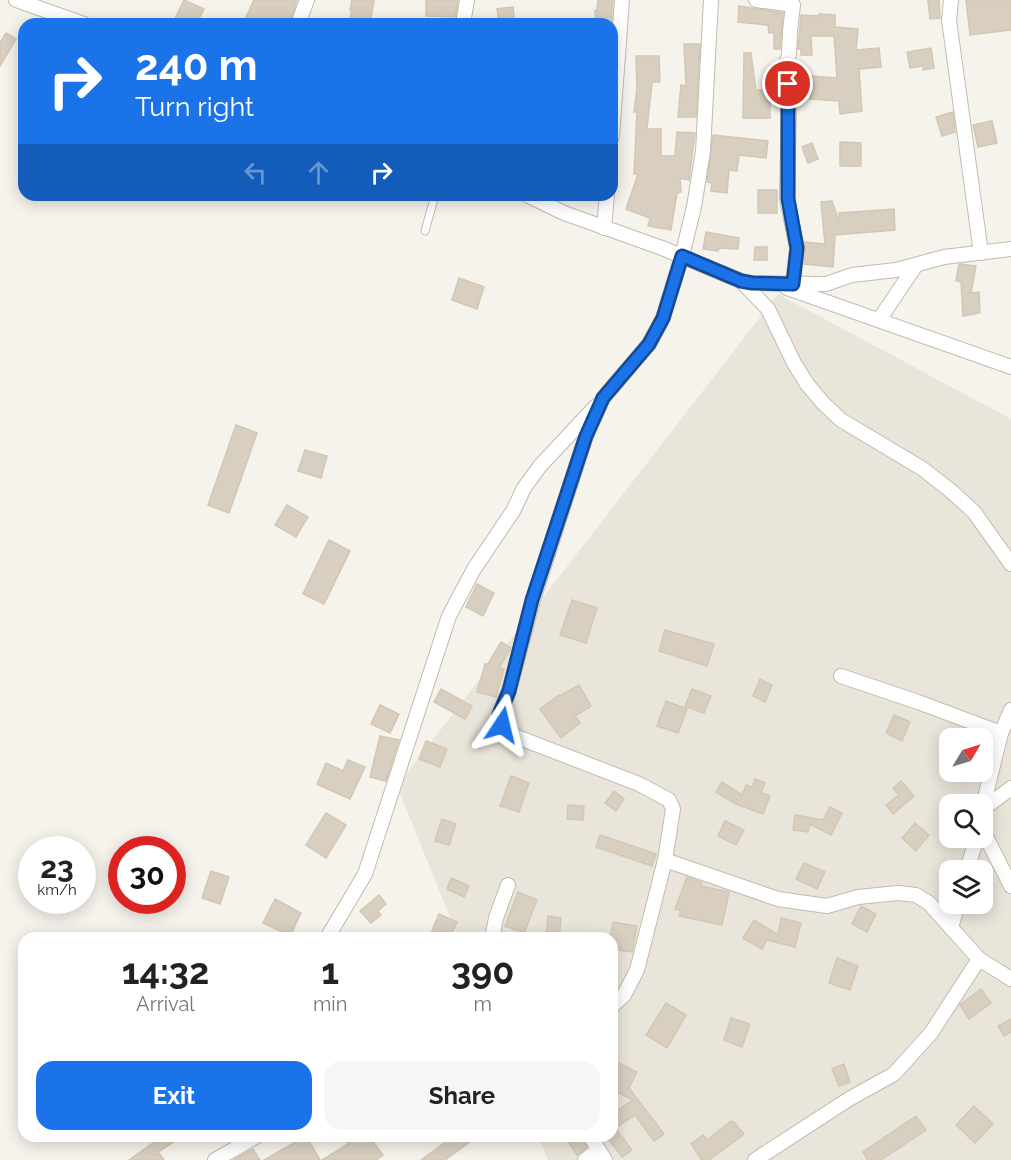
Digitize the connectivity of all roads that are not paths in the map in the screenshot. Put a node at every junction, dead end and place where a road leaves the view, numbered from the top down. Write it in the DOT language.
graph roads {
  1 [pos="16,0"];
  2 [pos="307,0"];
  3 [pos="467,0"];
  4 [pos="622,0"];
  5 [pos="711,0"];
  6 [pos="756,0"];
  7 [pos="951,0"];
  8 [pos="67,18"];
  9 [pos="300,18"];
  10 [pos="464,18"];
  11 [pos="618,54"];
  12 [pos="433,201"];
  13 [pos="539,201"];
  14 [pos="606,201"];
  15 [pos="604,228"];
  16 [pos="425,231"];
  17 [pos="1011,249"];
  18 [pos="981,253"];
  19 [pos="682,256"];
  20 [pos="916,265"];
  21 [pos="741,281"];
  22 [pos="775,283"];
  23 [pos="793,284"];
  24 [pos="879,320"];
  25 [pos="1011,367"];
  26 [pos="603,398"];
  27 [pos="1011,564"];
  28 [pos="841,676"];
  29 [pos="1011,710"];
  30 [pos="1001,733"];
  31 [pos="1011,788"];
  32 [pos="986,794"];
  33 [pos="993,801"];
  34 [pos="992,848"];
  35 [pos="665,860"];
  36 [pos="508,885"];
  37 [pos="1011,886"];
  38 [pos="955,914"];
  39 [pos="951,928"];
  40 [pos="331,932"];
  41 [pos="493,932"];
  42 [pos="979,959"];
  43 [pos="1011,979"];
  44 [pos="618,1000"];
  45 [pos="237,1142"];
  46 [pos="594,1142"];
  47 [pos="602,1155"];
  48 [pos="215,1160"];
  49 [pos="585,1160"];
  50 [pos="755,1160"];
  1 -- 8 [label="street"];
  2 -- 9 [label="street"];
  3 -- 10 [label="street"];
  4 -- 11 [label="street"];
  5 -- 19 [label="street"];
  6 -- 23 [label="street"];
  7 -- 18 [label="street"];
  12 -- 16 [label="lane"];
  13 -- 15 [label="street"];
  14 -- 15 [label="street"];
  15 -- 19 [label="street"];
  17 -- 18 [label="street"];
  18 -- 20 [label="street"];
  19 -- 21 [label="street"];
  19 -- 26 [label="street"];
  20 -- 23 [label="street"];
  20 -- 24 [label="street"];
  21 -- 22 [label="street"];
  21 -- 27 [label="street"];
  22 -- 23 [label="street"];
  22 -- 24 [label="street"];
  24 -- 25 [label="street"];
  26 -- 35 [label="street"];
  26 -- 40 [label="street"];
  28 -- 30 [label="street"];
  29 -- 30 [label="street"];
  30 -- 32 [label="street"];
  31 -- 33 [label="street"];
  34 -- 37 [label="street"];
  35 -- 39 [label="street"];
  35 -- 44 [label="street"];
  36 -- 41 [label="street"];
  38 -- 39 [label="street"];
  39 -- 42 [label="street"];
  42 -- 43 [label="street"];
  42 -- 50 [label="street"];
  45 -- 48 [label="street"];
  46 -- 47 [label="street"];
  47 -- 49 [label="street"];
}
